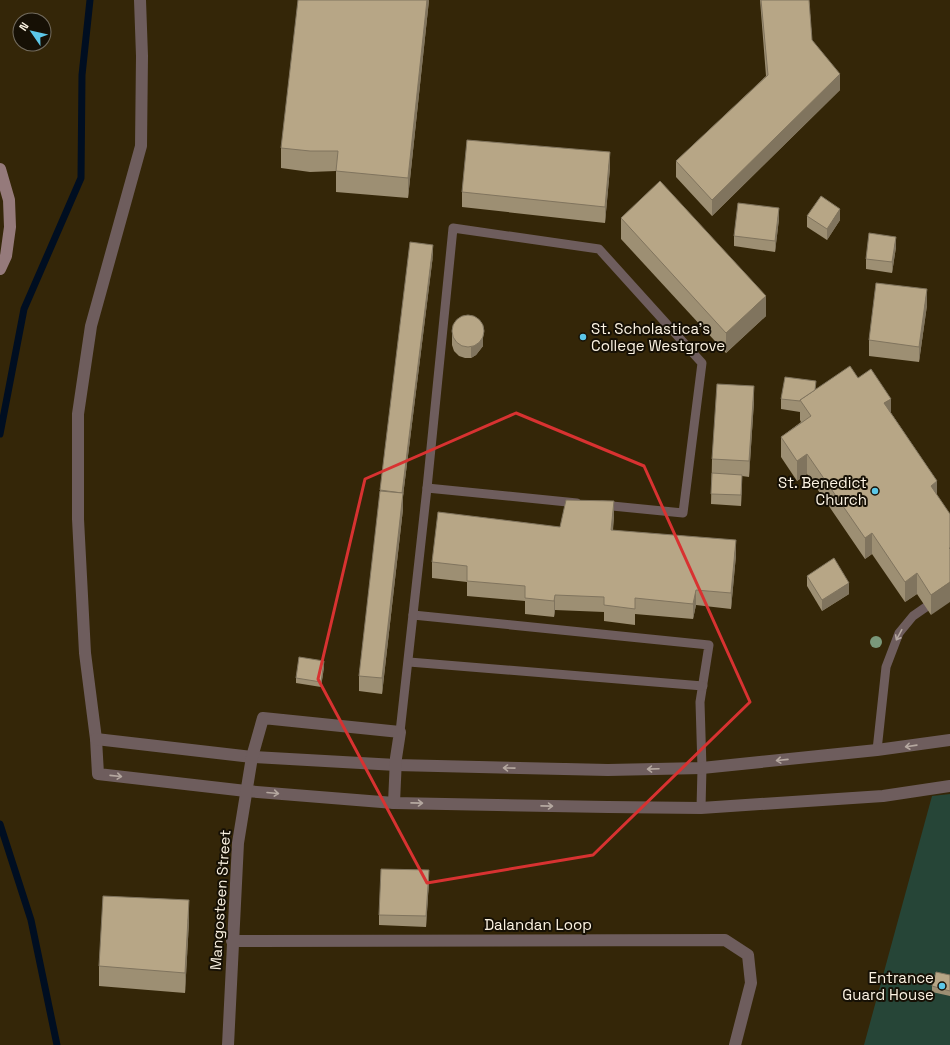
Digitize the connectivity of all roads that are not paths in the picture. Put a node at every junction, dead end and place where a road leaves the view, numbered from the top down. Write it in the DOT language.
graph roads {
  1 [pos="140,0"];
  2 [pos="0,169"];
  3 [pos="0,269"];
  4 [pos="427,488"];
  5 [pos="926,607"];
  6 [pos="412,615"];
  7 [pos="409,662"];
  8 [pos="703,686"];
  9 [pos="400,732"];
  10 [pos="96,739"];
  11 [pos="950,740"];
  12 [pos="877,750"];
  13 [pos="252,757"];
  14 [pos="396,765"];
  15 [pos="702,768"];
  16 [pos="950,786"];
  17 [pos="246,791"];
  18 [pos="394,803"];
  19 [pos="702,808"];
  20 [pos="232,941"];
  21 [pos="228,1045"];
  22 [pos="734,1045"];
  1 -- 10 [label="street"];
  2 -- 3 [label="main road"];
  4 -- 4 [label="lane"];
  4 -- 6 [label="lane"];
  5 -- 12 [label="lane, one-way"];
  6 -- 7 [label="lane"];
  6 -- 8 [label="lane"];
  7 -- 8 [label="lane"];
  7 -- 9 [label="lane"];
  8 -- 15 [label="lane"];
  9 -- 13 [label="street, Mangosteen Street"];
  9 -- 14 [label="street"];
  10 -- 13 [label="street"];
  10 -- 17 [label="street, one-way"];
  11 -- 12 [label="street, one-way"];
  12 -- 15 [label="street, one-way"];
  13 -- 14 [label="street"];
  13 -- 17 [label="street, Mangosteen Street"];
  15 -- 14 [label="street, one-way"];
  14 -- 18 [label="street"];
  15 -- 19 [label="lane"];
  16 -- 19 [label="street"];
  17 -- 18 [label="street, one-way"];
  17 -- 20 [label="street, Mangosteen Street"];
  18 -- 19 [label="street, one-way"];
  20 -- 21 [label="street, Mangosteen Street"];
  20 -- 22 [label="street, Dalandan Loop"];
}
